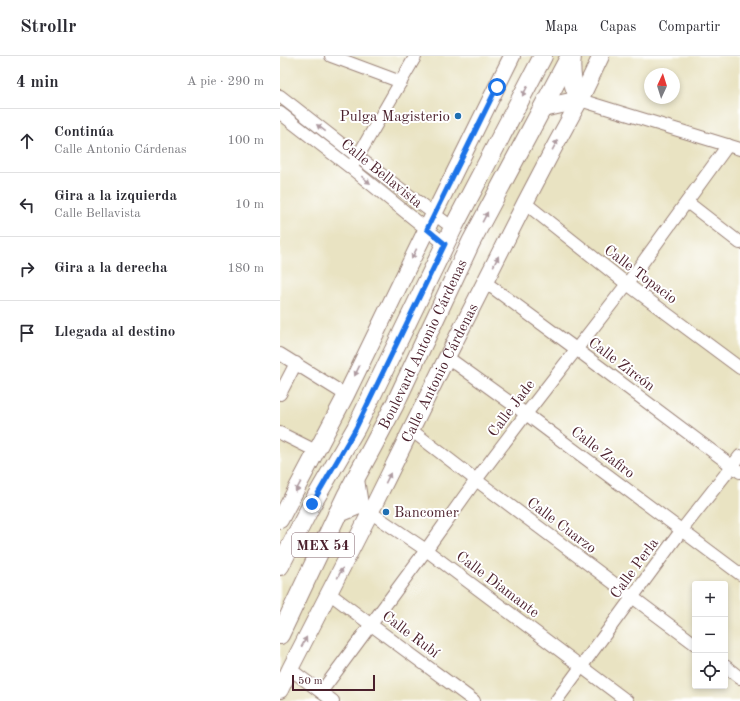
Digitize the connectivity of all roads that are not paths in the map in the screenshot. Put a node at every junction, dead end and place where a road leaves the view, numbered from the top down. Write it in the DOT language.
graph roads {
  1 [pos="331,56"];
  2 [pos="512,56"];
  3 [pos="543,56"];
  4 [pos="571,56"];
  5 [pos="601,56"];
  6 [pos="415,57"];
  7 [pos="401,82"];
  8 [pos="280,96"];
  9 [pos="580,100"];
  10 [pos="542,108"];
  11 [pos="280,112"];
  12 [pos="734,147"];
  13 [pos="358,157"];
  14 [pos="351,168"];
  15 [pos="686,202"];
  16 [pos="525,203"];
  17 [pos="434,214"];
  18 [pos="453,228"];
  19 [pos="427,229"];
  20 [pos="740,243"];
  21 [pos="445,244"];
  22 [pos="485,282"];
  23 [pos="627,284"];
  24 [pos="576,349"];
  25 [pos="280,354"];
  26 [pos="447,357"];
  27 [pos="296,363"];
  28 [pos="740,368"];
  29 [pos="280,394"];
  30 [pos="346,395"];
  31 [pos="526,414"];
  32 [pos="356,428"];
  33 [pos="411,430"];
  34 [pos="280,433"];
  35 [pos="316,451"];
  36 [pos="740,456"];
  37 [pos="736,469"];
  38 [pos="476,480"];
  39 [pos="312,504"];
  40 [pos="359,505"];
  41 [pos="280,520"];
  42 [pos="681,531"];
  43 [pos="426,550"];
  44 [pos="280,566"];
  45 [pos="740,574"];
  46 [pos="330,593"];
  47 [pos="632,597"];
  48 [pos="370,624"];
  49 [pos="280,635"];
  50 [pos="692,642"];
  51 [pos="581,666"];
  52 [pos="728,668"];
  53 [pos="290,669"];
  54 [pos="740,678"];
  55 [pos="280,690"];
  56 [pos="321,692"];
  57 [pos="333,701"];
  58 [pos="474,701"];
  59 [pos="556,701"];
  60 [pos="627,701"];
  1 -- 7 [label="street"];
  2 -- 17 [label="street"];
  3 -- 18 [label="main road, Boulevard Antonio Cárdenas / MEX 54, one-way"];
  4 -- 9 [label="main road"];
  4 -- 10 [label="main road, Boulevard Antonio Cárdenas / MEX 54"];
  5 -- 9 [label="street, Calle Antonio Cárdenas"];
  6 -- 7 [label="street"];
  7 -- 13 [label="street"];
  13 -- 8 [label="street, Calle Bellavista, one-way"];
  9 -- 10 [label="main road"];
  9 -- 12 [label="street"];
  16 -- 9 [label="street, Calle Antonio Cárdenas, one-way"];
  40 -- 10 [label="main road, Boulevard Antonio Cárdenas / MEX 54, one-way"];
  11 -- 14 [label="street, Calle Bellavista"];
  12 -- 15 [label="street, Calle Jade"];
  13 -- 14 [label="street"];
  13 -- 17 [label="street, Calle Bellavista"];
  14 -- 19 [label="street, Calle Bellavista, one-way"];
  15 -- 20 [label="street"];
  15 -- 23 [label="street, Calle Jade"];
  22 -- 16 [label="street, Calle Antonio Cárdenas, one-way"];
  16 -- 23 [label="street, Calle Topacio"];
  17 -- 18 [label="street, Calle Bellavista"];
  17 -- 19 [label="street"];
  18 -- 21 [label="main road, Boulevard Antonio Cárdenas / MEX 54"];
  19 -- 21 [label="street, Calle Bellavista"];
  19 -- 30 [label="street, one-way"];
  21 -- 32 [label="main road, Boulevard Antonio Cárdenas / MEX 54"];
  22 -- 24 [label="street, Calle Zircón"];
  22 -- 26 [label="street, Calle Antonio Cárdenas"];
  23 -- 24 [label="street, Calle Jade"];
  23 -- 28 [label="street, Calle Topacio"];
  24 -- 31 [label="street, Calle Jade"];
  24 -- 37 [label="street, Calle Zircón"];
  25 -- 27 [label="street"];
  26 -- 31 [label="street, Calle Zafiro"];
  26 -- 33 [label="street, Calle Antonio Cárdenas"];
  27 -- 29 [label="street"];
  27 -- 30 [label="street"];
  30 -- 35 [label="street"];
  31 -- 38 [label="street, Calle Jade"];
  31 -- 42 [label="street, Calle Zafiro"];
  32 -- 39 [label="main road, Boulevard Antonio Cárdenas / MEX 54"];
  32 -- 40 [label="main road"];
  33 -- 38 [label="street, Calle Cuarzo"];
  40 -- 33 [label="street, Calle Antonio Cárdenas, one-way"];
  34 -- 35 [label="street"];
  35 -- 41 [label="street, one-way"];
  36 -- 37 [label="street, Calle Perla"];
  37 -- 42 [label="street, Calle Perla"];
  38 -- 43 [label="street, Calle Jade"];
  38 -- 47 [label="street, Calle Cuarzo"];
  39 -- 40 [label="main road"];
  39 -- 44 [label="main road, Boulevard Antonio Cárdenas / MEX 54"];
  40 -- 43 [label="street, Calle Diamante"];
  46 -- 40 [label="street, Calle Antonio Cárdenas, one-way"];
  40 -- 49 [label="main road, Boulevard Antonio Cárdenas / MEX 54"];
  42 -- 45 [label="street, Calle Zafiro"];
  42 -- 47 [label="street, Calle Perla"];
  43 -- 48 [label="street, Calle Jade"];
  43 -- 51 [label="street, Calle Diamante"];
  46 -- 48 [label="street, Calle Rubí"];
  53 -- 46 [label="street, Calle Antonio Cárdenas, one-way"];
  47 -- 50 [label="street, Calle Cuarzo"];
  47 -- 51 [label="street, Calle Perla"];
  48 -- 56 [label="street, Calle Jade"];
  48 -- 58 [label="street, Calle Rubí"];
  51 -- 59 [label="street, Calle Perla"];
  51 -- 60 [label="street, Calle Diamante"];
  52 -- 54 [label="street"];
  53 -- 55 [label="street, Calle Antonio Cárdenas"];
  53 -- 56 [label="street"];
  56 -- 57 [label="street"];
}
